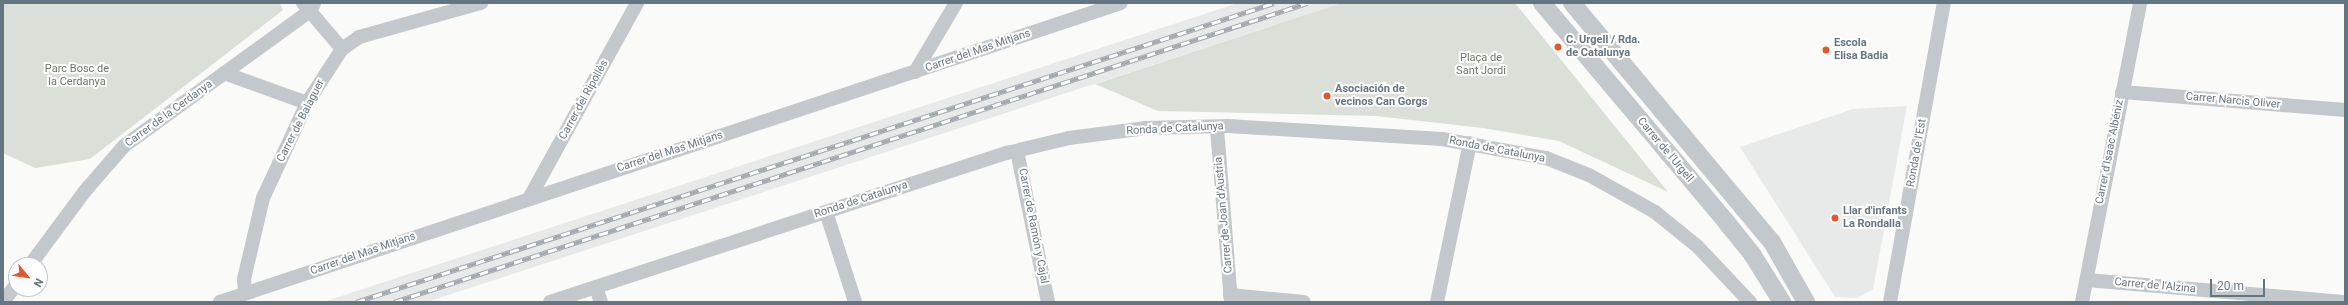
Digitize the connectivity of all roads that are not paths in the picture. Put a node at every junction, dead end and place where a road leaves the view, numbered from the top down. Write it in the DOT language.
graph roads {
  1 [pos="481,3"];
  2 [pos="637,3"];
  3 [pos="956,3"];
  4 [pos="1121,3"];
  5 [pos="1542,3"];
  6 [pos="1572,3"];
  7 [pos="1944,3"];
  8 [pos="2140,3"];
  9 [pos="309,6"];
  10 [pos="342,49"];
  11 [pos="915,72"];
  12 [pos="224,73"];
  13 [pos="2122,92"];
  14 [pos="307,103"];
  15 [pos="2345,110"];
  16 [pos="1217,128"];
  17 [pos="1470,143"];
  18 [pos="1018,151"];
  19 [pos="530,197"];
  20 [pos="826,212"];
  21 [pos="36,257"];
  22 [pos="2086,280"];
  23 [pos="596,287"];
  24 [pos="245,293"];
  25 [pos="1230,299"];
  26 [pos="220,302"];
  27 [pos="550,302"];
  28 [pos="601,302"];
  29 [pos="855,302"];
  30 [pos="1048,302"];
  31 [pos="1304,302"];
  32 [pos="1437,302"];
  33 [pos="1750,302"];
  34 [pos="1782,302"];
  35 [pos="1806,302"];
  36 [pos="1890,302"];
  37 [pos="2082,302"];
  38 [pos="2342,302"];
  1 -- 10 [label="street, Carrer de Balaguer"];
  2 -- 19 [label="street, Carrer del Ripollès"];
  3 -- 11 [label="street"];
  4 -- 11 [label="street, Carrer del Mas Mitjans"];
  5 -- 34 [label="street, Carrer de l'Urgell"];
  6 -- 35 [label="street, Carrer de l'Urgell"];
  7 -- 36 [label="street, Ronda de l'Est"];
  8 -- 13 [label="street, Carrer d'Isaac Albéniz"];
  9 -- 10 [label="street"];
  9 -- 12 [label="street, Carrer de la Cerdanya"];
  10 -- 14 [label="street, Carrer de Balaguer"];
  11 -- 19 [label="street, Carrer del Mas Mitjans"];
  12 -- 14 [label="street"];
  12 -- 21 [label="street, Carrer de la Cerdanya"];
  13 -- 15 [label="street, Carrer Narcis Oliver"];
  13 -- 22 [label="street, Carrer d'Isaac Albéniz"];
  14 -- 24 [label="street, Carrer de Balaguer"];
  16 -- 17 [label="street, Ronda de Catalunya"];
  16 -- 18 [label="street, Ronda de Catalunya"];
  16 -- 25 [label="street, Carrer de Joan d'Austria"];
  17 -- 32 [label="street"];
  17 -- 33 [label="street, Ronda de Catalunya"];
  18 -- 20 [label="street, Ronda de Catalunya"];
  18 -- 30 [label="street, Carrer de Ramón y Cajal"];
  19 -- 24 [label="street, Carrer del Mas Mitjans"];
  20 -- 23 [label="street, Ronda de Catalunya"];
  20 -- 29 [label="street"];
  22 -- 37 [label="street, Carrer d'Isaac Albéniz"];
  22 -- 38 [label="street, Carrer de l'Alzina"];
  23 -- 27 [label="street, Ronda de Catalunya"];
  23 -- 28 [label="street"];
  24 -- 26 [label="street, Carrer del Mas Mitjans"];
  25 -- 31 [label="street"];
}
